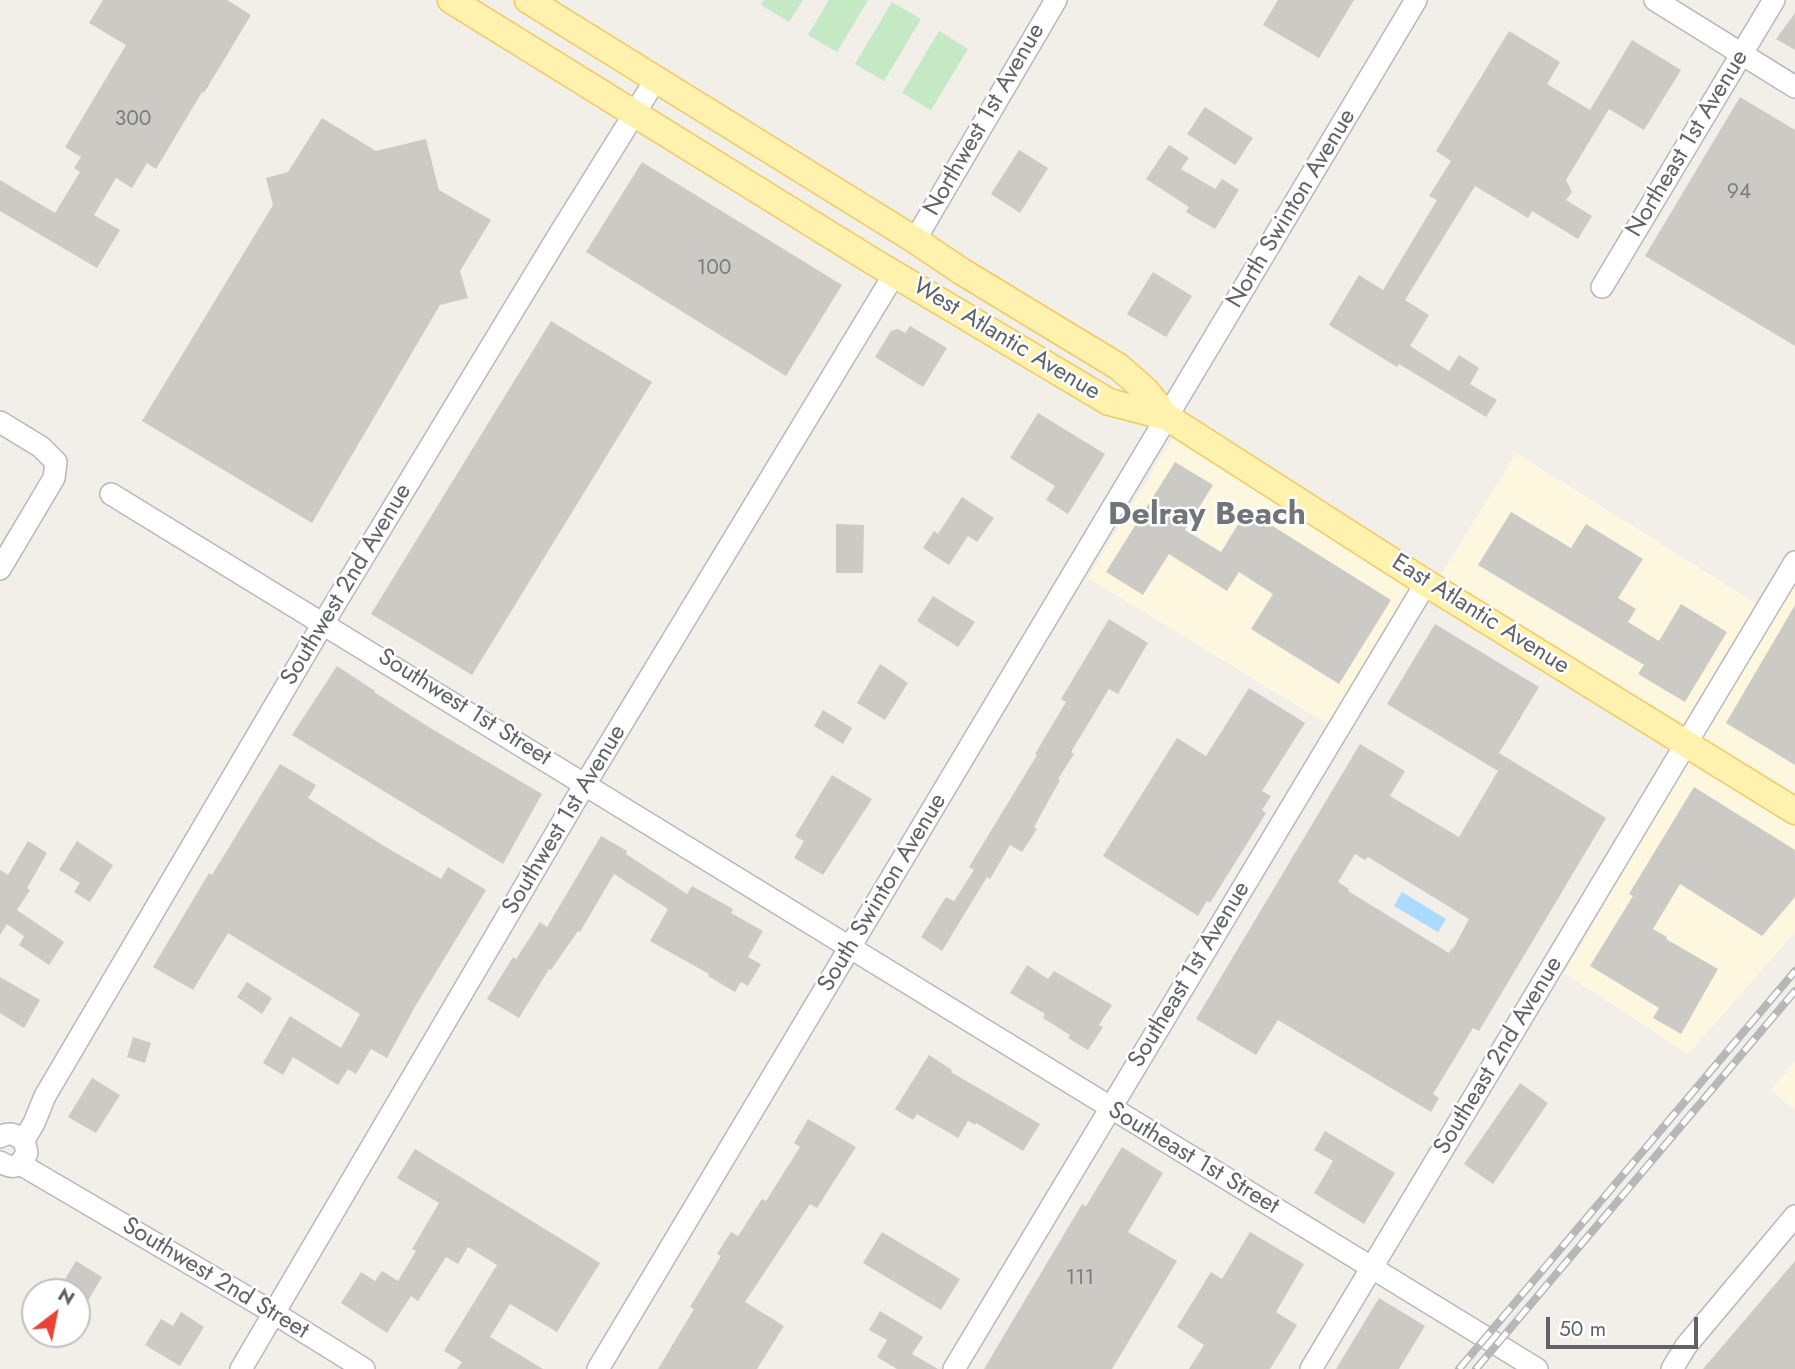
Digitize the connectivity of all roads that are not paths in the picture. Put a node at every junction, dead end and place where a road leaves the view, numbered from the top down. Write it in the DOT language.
graph roads {
  1 [pos="450,0"];
  2 [pos="528,0"];
  3 [pos="1056,0"];
  4 [pos="1416,0"];
  5 [pos="1655,0"];
  6 [pos="1773,0"];
  7 [pos="1742,54"];
  8 [pos="656,79"];
  9 [pos="1795,87"];
  10 [pos="635,112"];
  11 [pos="915,240"];
  12 [pos="854,249"];
  13 [pos="961,271"];
  14 [pos="895,274"];
  15 [pos="1602,287"];
  16 [pos="1167,417"];
  17 [pos="0,422"];
  18 [pos="111,494"];
  19 [pos="1795,562"];
  20 [pos="0,569"];
  21 [pos="1426,583"];
  22 [pos="324,622"];
  23 [pos="1687,743"];
  24 [pos="586,783"];
  25 [pos="1795,811"];
  26 [pos="851,947"];
  27 [pos="1110,1108"];
  28 [pos="9,1150"];
  29 [pos="1795,1216"];
  30 [pos="1371,1268"];
  31 [pos="274,1313"];
  32 [pos="241,1369"];
  33 [pos="365,1369"];
  34 [pos="598,1369"];
  35 [pos="954,1369"];
  36 [pos="1311,1369"];
  37 [pos="1537,1369"];
  38 [pos="1672,1369"];
  1 -- 10 [label="main road, West Atlantic Avenue"];
  2 -- 8 [label="main road, West Atlantic Avenue"];
  3 -- 11 [label="street, Northwest 1st Avenue"];
  4 -- 16 [label="street, North Swinton Avenue"];
  5 -- 7 [label="street"];
  6 -- 7 [label="street, Northeast 1st Avenue"];
  7 -- 9 [label="street"];
  7 -- 15 [label="street, Northeast 1st Avenue"];
  8 -- 10 [label="street, Southwest 2nd Avenue"];
  8 -- 11 [label="main road, West Atlantic Avenue"];
  10 -- 12 [label="main road, West Atlantic Avenue"];
  10 -- 22 [label="street, Southwest 2nd Avenue"];
  11 -- 12 [label="main road"];
  11 -- 13 [label="main road, West Atlantic Avenue"];
  12 -- 14 [label="main road, West Atlantic Avenue"];
  13 -- 14 [label="main road"];
  13 -- 16 [label="main road, West Atlantic Avenue"];
  14 -- 16 [label="main road, West Atlantic Avenue"];
  14 -- 24 [label="street, Southwest 1st Avenue"];
  16 -- 21 [label="main road, East Atlantic Avenue"];
  16 -- 26 [label="street, South Swinton Avenue"];
  17 -- 20 [label="street"];
  18 -- 22 [label="street, Southwest 1st Street"];
  19 -- 23 [label="street, Southeast 2nd Avenue"];
  21 -- 23 [label="main road, East Atlantic Avenue"];
  21 -- 27 [label="street, Southeast 1st Avenue"];
  22 -- 24 [label="street, Southwest 1st Street"];
  22 -- 28 [label="street, Southwest 2nd Avenue"];
  23 -- 25 [label="main road, East Atlantic Avenue"];
  23 -- 30 [label="street, Southeast 2nd Avenue"];
  24 -- 26 [label="street, Southwest 1st Street"];
  24 -- 31 [label="street, Southwest 1st Avenue"];
  26 -- 27 [label="street, Southeast 1st Street"];
  26 -- 34 [label="street, South Swinton Avenue"];
  27 -- 30 [label="street, Southeast 1st Street"];
  27 -- 35 [label="street, Southeast 1st Avenue"];
  28 -- 31 [label="street, Southwest 2nd Street"];
  29 -- 38 [label="street"];
  30 -- 36 [label="street, Southeast 2nd Avenue"];
  30 -- 37 [label="street, Southeast 1st Street"];
  31 -- 32 [label="street, Southwest 1st Avenue"];
  31 -- 33 [label="street, Southwest 2nd Street"];
}
